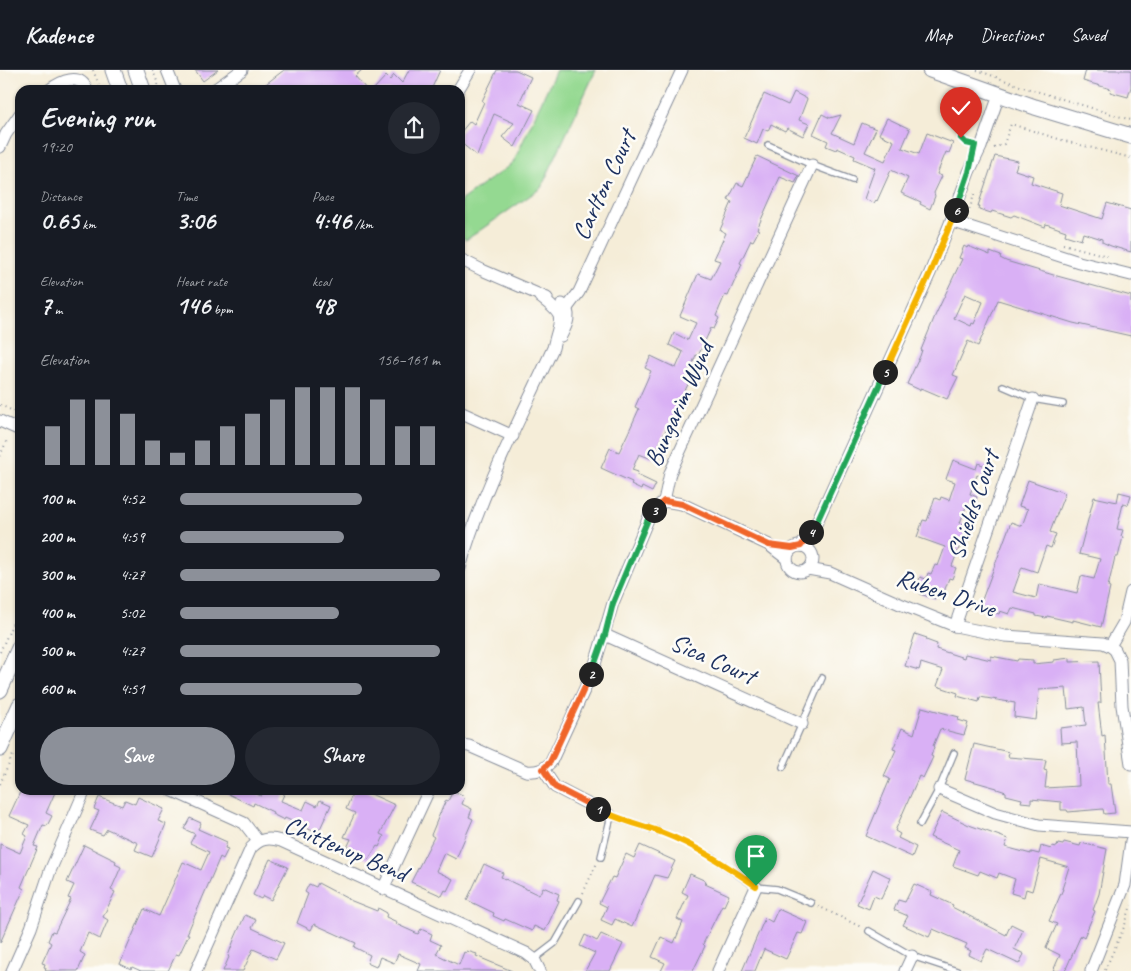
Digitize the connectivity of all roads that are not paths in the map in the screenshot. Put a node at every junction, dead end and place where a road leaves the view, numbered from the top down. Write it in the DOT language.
graph roads {
  1 [pos="113,70"];
  2 [pos="136,70"];
  3 [pos="168,70"];
  4 [pos="242,70"];
  5 [pos="470,70"];
  6 [pos="682,70"];
  7 [pos="930,70"];
  8 [pos="57,85"];
  9 [pos="85,85"];
  10 [pos="118,85"];
  11 [pos="141,85"];
  12 [pos="173,85"];
  13 [pos="221,85"];
  14 [pos="462,85"];
  15 [pos="996,94"];
  16 [pos="15,121"];
  17 [pos="1131,136"];
  18 [pos="768,145"];
  19 [pos="0,147"];
  20 [pos="812,165"];
  21 [pos="852,180"];
  22 [pos="951,221"];
  23 [pos="465,261"];
  24 [pos="1131,275"];
  25 [pos="563,311"];
  26 [pos="1003,386"];
  27 [pos="1033,399"];
  28 [pos="1063,404"];
  29 [pos="465,414"];
  30 [pos="0,421"];
  31 [pos="15,428"];
  32 [pos="512,436"];
  33 [pos="664,501"];
  34 [pos="465,552"];
  35 [pos="802,556"];
  36 [pos="1131,592"];
  37 [pos="955,626"];
  38 [pos="605,635"];
  39 [pos="1110,646"];
  40 [pos="15,657"];
  41 [pos="822,678"];
  42 [pos="0,690"];
  43 [pos="15,716"];
  44 [pos="802,724"];
  45 [pos="465,746"];
  46 [pos="0,749"];
  47 [pos="954,754"];
  48 [pos="1131,764"];
  49 [pos="783,767"];
  50 [pos="543,769"];
  51 [pos="939,789"];
  52 [pos="83,795"];
  53 [pos="182,795"];
  54 [pos="427,795"];
  55 [pos="611,816"];
  56 [pos="920,824"];
  57 [pos="1131,832"];
  58 [pos="664,833"];
  59 [pos="258,841"];
  60 [pos="1131,841"];
  61 [pos="711,856"];
  62 [pos="601,857"];
  63 [pos="756,886"];
  64 [pos="383,889"];
  65 [pos="579,901"];
  66 [pos="811,903"];
  67 [pos="869,932"];
  68 [pos="912,956"];
  69 [pos="534,959"];
  70 [pos="12,971"];
  71 [pos="196,971"];
  72 [pos="540,971"];
  73 [pos="718,971"];
  74 [pos="905,971"];
  75 [pos="957,971"];
  76 [pos="1091,971"];
  1 -- 10 [label="street"];
  2 -- 11 [label="street"];
  3 -- 12 [label="street"];
  4 -- 13 [label="street"];
  5 -- 14 [label="street"];
  6 -- 25 [label="street, Carlton Court"];
  7 -- 15 [label="street"];
  8 -- 9 [label="street"];
  15 -- 17 [label="street"];
  15 -- 22 [label="street"];
  16 -- 19 [label="street"];
  18 -- 20 [label="lane"];
  20 -- 21 [label="lane"];
  20 -- 33 [label="street, Bungarim Wynd"];
  22 -- 24 [label="street"];
  22 -- 35 [label="street"];
  23 -- 25 [label="street"];
  25 -- 32 [label="street"];
  26 -- 27 [label="lane"];
  27 -- 28 [label="lane"];
  27 -- 37 [label="street, Shields Court"];
  29 -- 32 [label="street"];
  30 -- 31 [label="street"];
  32 -- 34 [label="street"];
  33 -- 35 [label="street, Ruben Drive"];
  33 -- 38 [label="street, Bungarim Wynd"];
  35 -- 37 [label="street, Ruben Drive"];
  36 -- 39 [label="street"];
  37 -- 39 [label="street, Ruben Drive"];
  38 -- 44 [label="street, Sica Court"];
  38 -- 50 [label="street, Bungarim Wynd"];
  39 -- 48 [label="street"];
  40 -- 42 [label="street"];
  41 -- 44 [label="lane"];
  43 -- 46 [label="street"];
  44 -- 49 [label="lane"];
  45 -- 50 [label="street"];
  47 -- 51 [label="lane"];
  50 -- 55 [label="street"];
  51 -- 56 [label="lane"];
  51 -- 57 [label="street"];
  52 -- 70 [label="street"];
  53 -- 59 [label="street"];
  54 -- 64 [label="street"];
  55 -- 58 [label="lane"];
  55 -- 62 [label="lane"];
  59 -- 64 [label="street, Chittenup Bend"];
  59 -- 71 [label="street, Chittenup Bend"];
  60 -- 76 [label="street"];
  61 -- 63 [label="lane"];
  63 -- 66 [label="lane"];
  63 -- 73 [label="street"];
  64 -- 69 [label="street, Chittenup Bend"];
  65 -- 69 [label="lane"];
  67 -- 68 [label="lane"];
  68 -- 74 [label="street"];
  68 -- 75 [label="lane"];
  69 -- 72 [label="street"];
}
